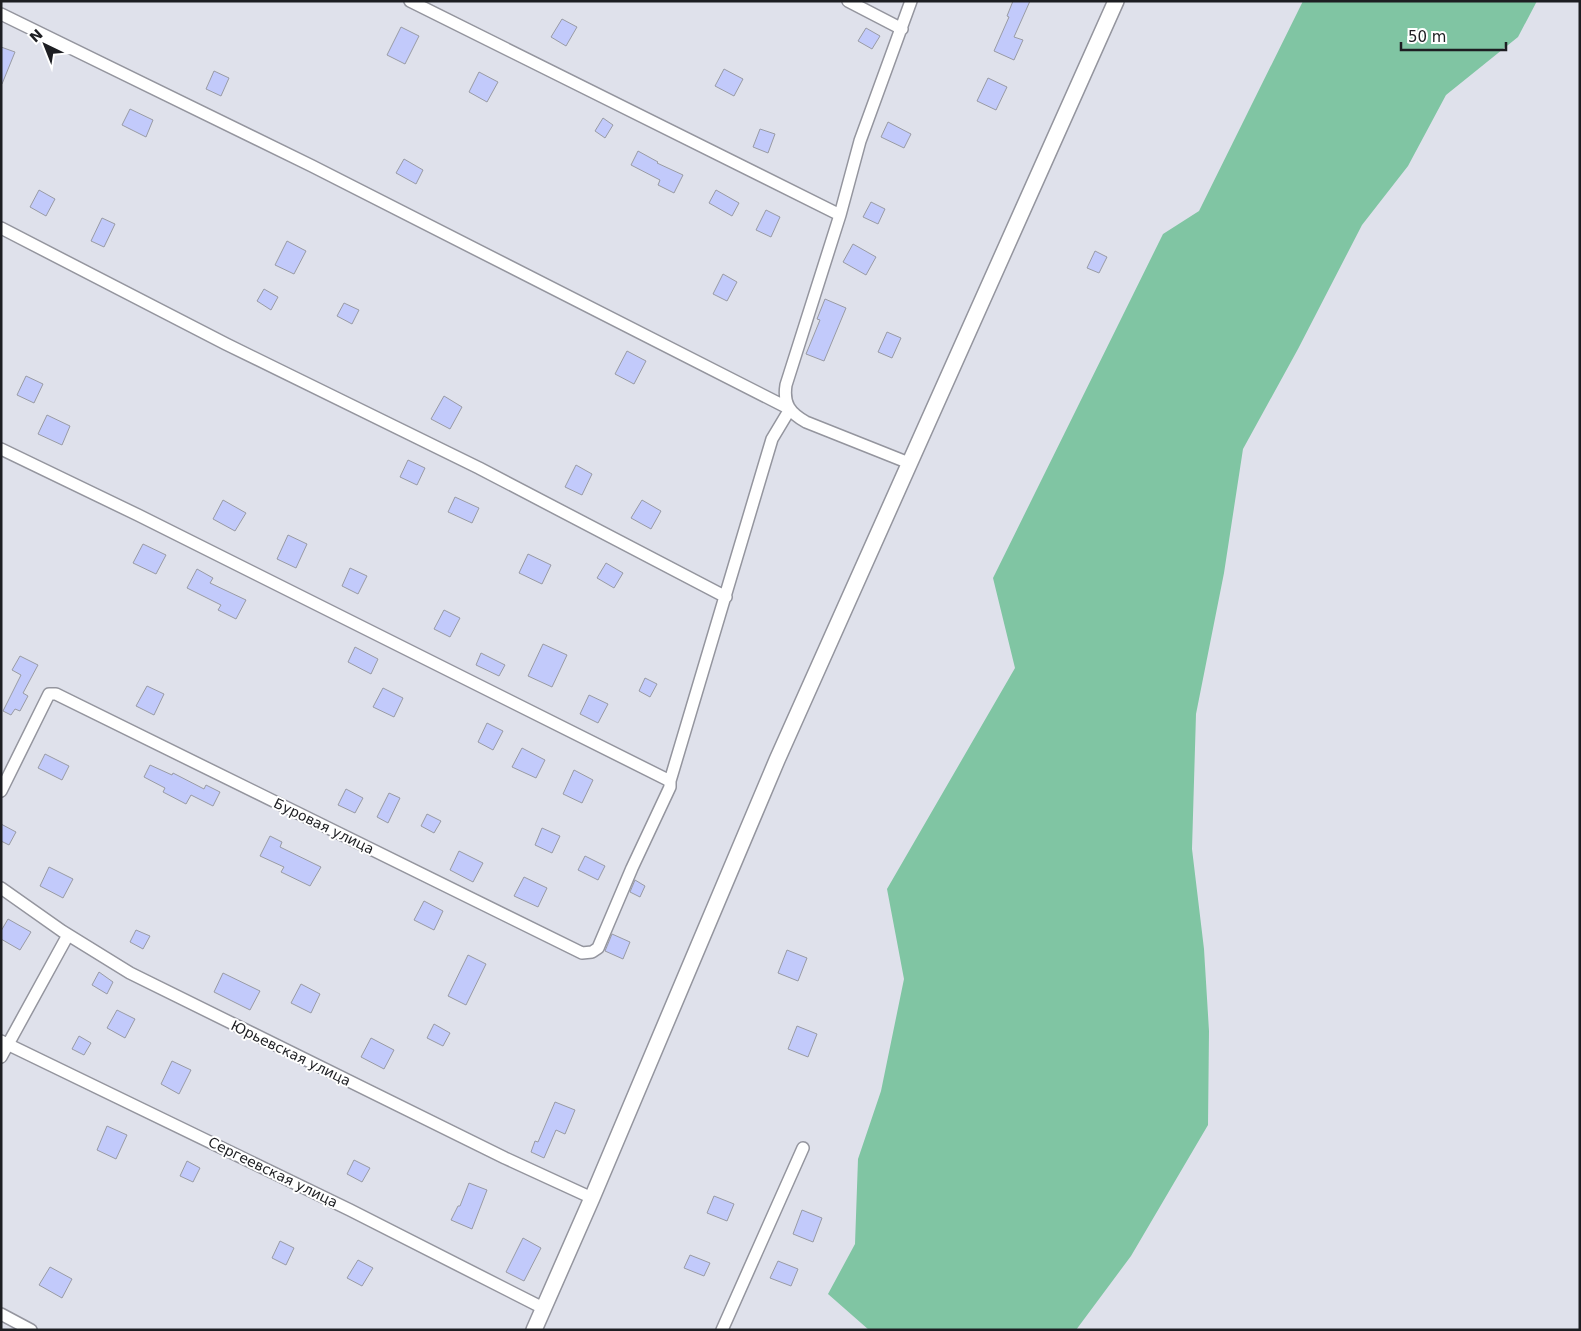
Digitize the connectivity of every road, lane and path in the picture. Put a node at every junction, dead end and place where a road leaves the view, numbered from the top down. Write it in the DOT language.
graph roads {
  1 [pos="410,1"];
  2 [pos="848,1"];
  3 [pos="912,1"];
  4 [pos="1116,1"];
  5 [pos="1,14"];
  6 [pos="902,29"];
  7 [pos="840,215"];
  8 [pos="1,228"];
  9 [pos="790,409"];
  10 [pos="1,449"];
  11 [pos="909,463"];
  12 [pos="726,597"];
  13 [pos="670,781"];
  14 [pos="1,792"];
  15 [pos="1,888"];
  16 [pos="68,935"];
  17 [pos="4,1042"];
  18 [pos="1,1057"];
  19 [pos="803,1148"];
  20 [pos="592,1198"];
  21 [pos="543,1308"];
  22 [pos="1,1314"];
  23 [pos="31,1330"];
  24 [pos="534,1330"];
  25 [pos="722,1330"];
  1 -- 7 [label="street"];
  2 -- 6 [label="street"];
  3 -- 6 [label="street"];
  4 -- 11 [label="main road"];
  5 -- 9 [label="street"];
  6 -- 7 [label="street"];
  7 -- 9 [label="street"];
  8 -- 12 [label="street"];
  9 -- 11 [label="street"];
  9 -- 12 [label="street"];
  10 -- 13 [label="street"];
  11 -- 20 [label="main road"];
  12 -- 13 [label="street"];
  13 -- 14 [label="street, Буровая улица"];
  15 -- 16 [label="street, Юрьевская улица"];
  16 -- 17 [label="street"];
  16 -- 20 [label="street, Юрьевская улица"];
  17 -- 18 [label="street"];
  17 -- 21 [label="street, Сергеевская улица"];
  19 -- 25 [label="street"];
  20 -- 21 [label="main road"];
  21 -- 24 [label="main road"];
  22 -- 23 [label="street"];
}
